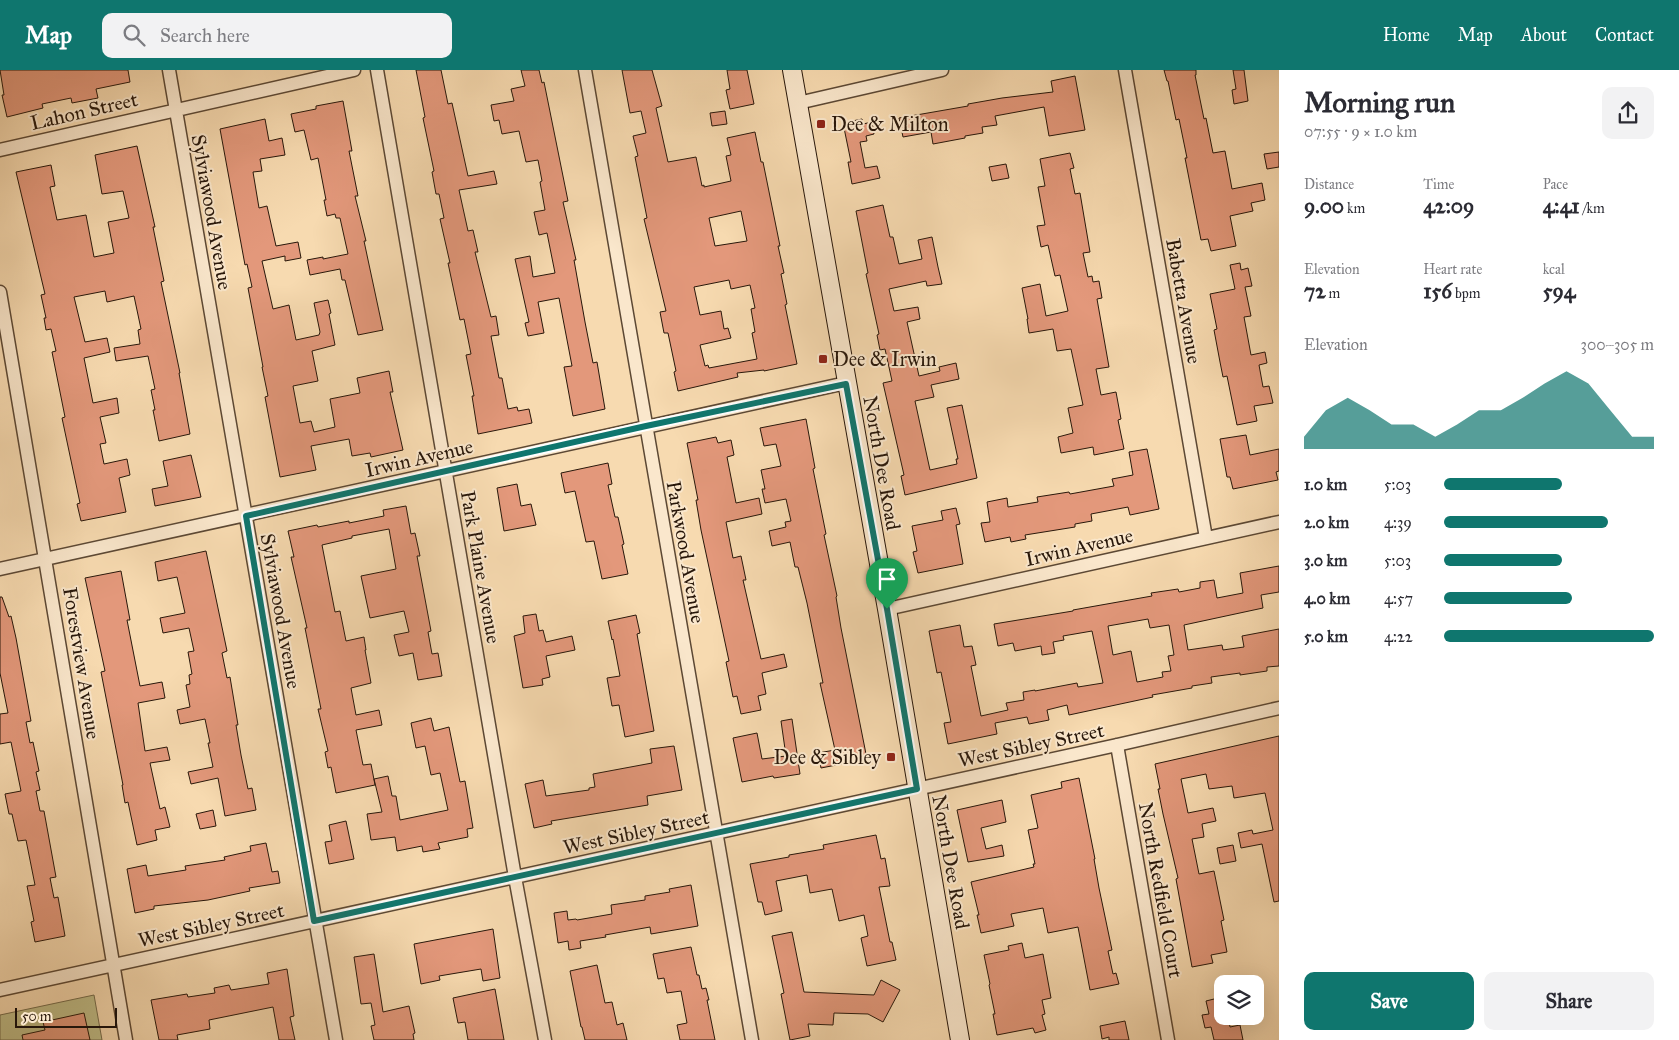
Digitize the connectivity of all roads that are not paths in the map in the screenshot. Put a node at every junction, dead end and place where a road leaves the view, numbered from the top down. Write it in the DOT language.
graph roads {
  1 [pos="169,70"];
  2 [pos="354,70"];
  3 [pos="377,70"];
  4 [pos="585,70"];
  5 [pos="792,70"];
  6 [pos="942,70"];
  7 [pos="1125,70"];
  8 [pos="798,103"];
  9 [pos="176,110"];
  10 [pos="0,150"];
  11 [pos="0,292"];
  12 [pos="846,384"];
  13 [pos="646,426"];
  14 [pos="445,472"];
  15 [pos="246,516"];
  16 [pos="1279,522"];
  17 [pos="1206,538"];
  18 [pos="46,558"];
  19 [pos="0,569"];
  20 [pos="887,609"];
  21 [pos="1279,708"];
  22 [pos="1118,745"];
  23 [pos="917,789"];
  24 [pos="716,833"];
  25 [pos="515,877"];
  26 [pos="314,921"];
  27 [pos="113,966"];
  28 [pos="0,990"];
  29 [pos="126,1040"];
  30 [pos="336,1040"];
  31 [pos="545,1040"];
  32 [pos="752,1040"];
  33 [pos="960,1040"];
  34 [pos="1168,1040"];
  1 -- 9 [label="street, Sylviawood Avenue"];
  2 -- 9 [label="street, Lahon Street"];
  3 -- 14 [label="street, Park Plaine Avenue"];
  4 -- 13 [label="street, Parkwood Avenue"];
  5 -- 8 [label="main road, North Dee Road"];
  6 -- 8 [label="street"];
  7 -- 17 [label="street, Babetta Avenue"];
  8 -- 12 [label="main road, North Dee Road"];
  9 -- 10 [label="street, Lahon Street"];
  9 -- 15 [label="street, Sylviawood Avenue"];
  11 -- 18 [label="street, Forestview Avenue"];
  12 -- 13 [label="street, Irwin Avenue"];
  12 -- 20 [label="main road, North Dee Road"];
  13 -- 14 [label="street, Irwin Avenue"];
  13 -- 24 [label="street, Parkwood Avenue"];
  14 -- 15 [label="street, Irwin Avenue"];
  14 -- 25 [label="street, Park Plaine Avenue"];
  15 -- 18 [label="street, Irwin Avenue"];
  15 -- 26 [label="street, Sylviawood Avenue"];
  16 -- 17 [label="street, Irwin Avenue"];
  17 -- 20 [label="street, Irwin Avenue"];
  18 -- 19 [label="street, Irwin Avenue"];
  18 -- 27 [label="street, Forestview Avenue"];
  20 -- 23 [label="main road, North Dee Road"];
  21 -- 22 [label="street, West Sibley Street"];
  22 -- 23 [label="street, West Sibley Street"];
  22 -- 34 [label="street, North Redfield Court"];
  23 -- 24 [label="street, West Sibley Street"];
  23 -- 33 [label="main road, North Dee Road"];
  24 -- 25 [label="street, West Sibley Street"];
  24 -- 32 [label="street, Parkwood Avenue"];
  25 -- 26 [label="street, West Sibley Street"];
  25 -- 31 [label="street, Park Plaine Avenue"];
  26 -- 27 [label="street, West Sibley Street"];
  26 -- 30 [label="street, Sylviawood Avenue"];
  27 -- 28 [label="street, West Sibley Street"];
  27 -- 29 [label="street, Forestview Avenue"];
}
